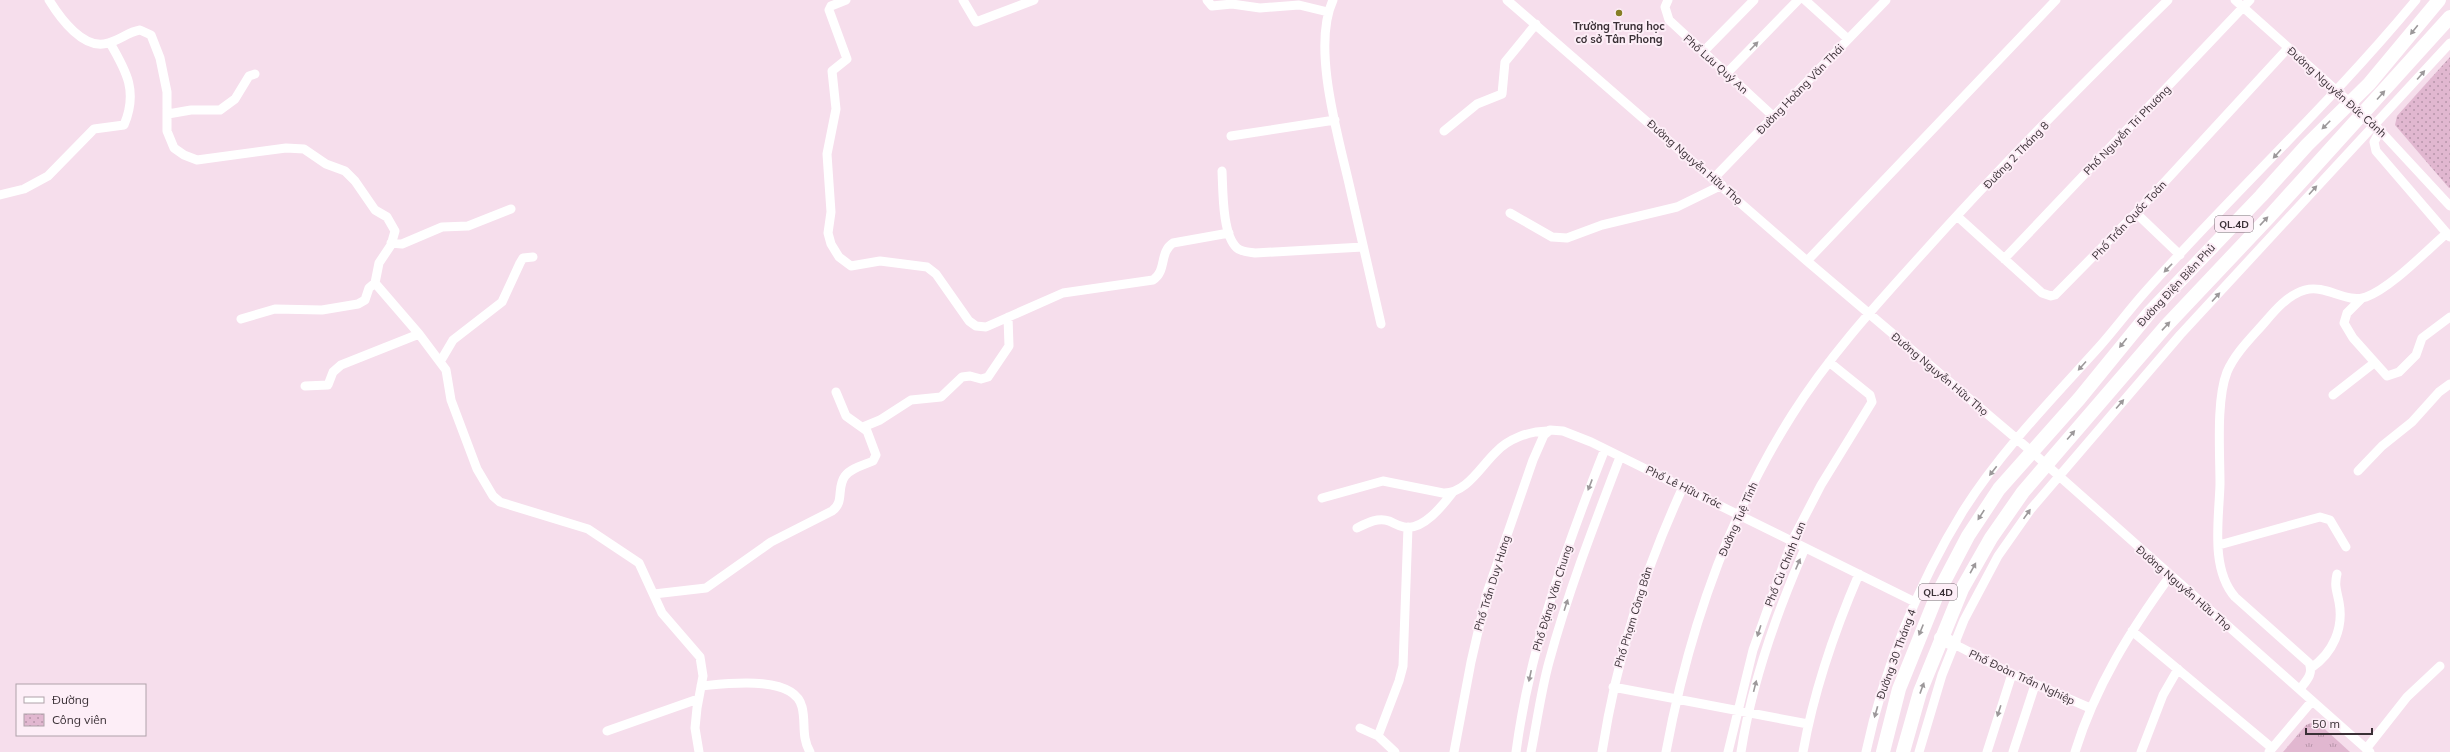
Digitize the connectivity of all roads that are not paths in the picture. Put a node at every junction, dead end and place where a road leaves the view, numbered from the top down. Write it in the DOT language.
graph roads {
  1 [pos="49,0"];
  2 [pos="846,0"];
  3 [pos="963,0"];
  4 [pos="1034,0"];
  5 [pos="1207,0"];
  6 [pos="1333,0"];
  7 [pos="1507,0"];
  8 [pos="1754,0"];
  9 [pos="1798,0"];
  10 [pos="1805,0"];
  11 [pos="1886,0"];
  12 [pos="2056,0"];
  13 [pos="2168,0"];
  14 [pos="2235,0"];
  15 [pos="2250,0"];
  16 [pos="2416,0"];
  17 [pos="2439,0"];
  18 [pos="1666,3"];
  19 [pos="2243,8"];
  20 [pos="1328,12"];
  21 [pos="2450,17"];
  22 [pos="1536,24"];
  23 [pos="1848,39"];
  24 [pos="110,43"];
  25 [pos="2450,43"];
  26 [pos="2288,48"];
  27 [pos="1703,52"];
  28 [pos="1727,73"];
  29 [pos="255,74"];
  30 [pos="2337,89"];
  31 [pos="2350,102"];
  32 [pos="168,114"];
  33 [pos="2364,114"];
  34 [pos="1774,117"];
  35 [pos="1335,120"];
  36 [pos="2377,127"];
  37 [pos="1444,131"];
  38 [pos="1231,136"];
  39 [pos="1222,170"];
  40 [pos="1714,178"];
  41 [pos="1722,185"];
  42 [pos="0,195"];
  43 [pos="2450,206"];
  44 [pos="511,209"];
  45 [pos="1510,213"];
  46 [pos="2136,213"];
  47 [pos="1957,216"];
  48 [pos="1229,233"];
  49 [pos="2448,235"];
  50 [pos="391,243"];
  51 [pos="1363,246"];
  52 [pos="2180,255"];
  53 [pos="533,256"];
  54 [pos="2004,259"];
  55 [pos="1807,261"];
  56 [pos="375,283"];
  57 [pos="2362,298"];
  58 [pos="1868,314"];
  59 [pos="1008,317"];
  60 [pos="2450,318"];
  61 [pos="241,319"];
  62 [pos="1381,324"];
  63 [pos="420,334"];
  64 [pos="440,362"];
  65 [pos="1829,362"];
  66 [pos="2374,363"];
  67 [pos="2450,384"];
  68 [pos="305,386"];
  69 [pos="836,392"];
  70 [pos="2333,395"];
  71 [pos="863,427"];
  72 [pos="1547,431"];
  73 [pos="2017,440"];
  74 [pos="1605,449"];
  75 [pos="2031,452"];
  76 [pos="1620,457"];
  77 [pos="2046,464"];
  78 [pos="2358,470"];
  79 [pos="2058,475"];
  80 [pos="1683,487"];
  81 [pos="1453,492"];
  82 [pos="1322,498"];
  83 [pos="1739,514"];
  84 [pos="1408,527"];
  85 [pos="1357,528"];
  86 [pos="1792,542"];
  87 [pos="2219,545"];
  88 [pos="2346,547"];
  89 [pos="1805,548"];
  90 [pos="1859,574"];
  91 [pos="2336,574"];
  92 [pos="2170,576"];
  93 [pos="654,594"];
  94 [pos="1915,602"];
  95 [pos="1542,626"];
  96 [pos="1559,630"];
  97 [pos="2132,631"];
  98 [pos="1941,638"];
  99 [pos="1954,644"];
  100 [pos="2440,666"];
  101 [pos="2312,668"];
  102 [pos="2178,669"];
  103 [pos="2012,674"];
  104 [pos="2035,685"];
  105 [pos="701,686"];
  106 [pos="1613,687"];
  107 [pos="2300,689"];
  108 [pos="698,698"];
  109 [pos="1676,699"];
  110 [pos="2312,701"];
  111 [pos="2090,708"];
  112 [pos="1736,710"];
  113 [pos="1748,713"];
  114 [pos="1808,724"];
  115 [pos="1360,728"];
  116 [pos="607,731"];
  117 [pos="1378,736"];
  118 [pos="2271,750"];
  119 [pos="2368,750"];
  120 [pos="699,752"];
  121 [pos="810,752"];
  122 [pos="1395,752"];
  123 [pos="1454,752"];
  124 [pos="1516,752"];
  125 [pos="1531,752"];
  126 [pos="1602,752"];
  127 [pos="1666,752"];
  128 [pos="1728,752"];
  129 [pos="1741,752"];
  130 [pos="1803,752"];
  131 [pos="1866,752"];
  132 [pos="1883,752"];
  133 [pos="1903,752"];
  134 [pos="1919,752"];
  135 [pos="1987,752"];
  136 [pos="2013,752"];
  137 [pos="2075,752"];
  138 [pos="2141,752"];
  1 -- 24 [label="street"];
  2 -- 59 [label="street"];
  3 -- 4 [label="street"];
  5 -- 20 [label="street"];
  6 -- 20 [label="street"];
  7 -- 22 [label="street, Đường Nguyễn Hữu Thọ"];
  8 -- 27 [label="street"];
  28 -- 9 [label="street, one-way"];
  10 -- 23 [label="street"];
  11 -- 23 [label="street, Đường Hoàng Văn Thái"];
  12 -- 55 [label="street"];
  13 -- 47 [label="street, Đường 2 Tháng 8"];
  14 -- 19 [label="street, Đường Nguyễn Đức Cảnh"];
  15 -- 19 [label="street, Phố Nguyễn Tri Phương"];
  16 -- 30 [label="street, Đường Điện Biên Phủ / QL.4D"];
  17 -- 31 [label="highway, Đường Điện Biên Phủ / QL.4D, one-way"];
  18 -- 27 [label="street, Phố Lưu Quý An"];
  19 -- 26 [label="street, Đường Nguyễn Đức Cảnh"];
  19 -- 54 [label="street, Phố Nguyễn Tri Phương"];
  20 -- 35 [label="street"];
  33 -- 21 [label="highway, Đường Điện Biên Phủ / QL.4D, one-way"];
  22 -- 37 [label="street"];
  22 -- 40 [label="street, Đường Nguyễn Hữu Thọ"];
  23 -- 34 [label="street, Đường Hoàng Văn Thái"];
  24 -- 32 [label="street"];
  24 -- 42 [label="street"];
  36 -- 25 [label="street, QL.4D, one-way"];
  26 -- 30 [label="street, Đường Nguyễn Đức Cảnh"];
  26 -- 46 [label="street, Phố Trần Quốc Toản"];
  27 -- 28 [label="street, Phố Lưu Quý An"];
  28 -- 34 [label="street, Phố Lưu Quý An"];
  29 -- 32 [label="street"];
  30 -- 31 [label="street, Đường Nguyễn Đức Cảnh"];
  30 -- 52 [label="street, Đường Điện Biên Phủ / QL.4D, one-way"];
  31 -- 33 [label="street, Đường Nguyễn Đức Cảnh"];
  31 -- 75 [label="highway, Đường Điện Biên Phủ / QL.4D, one-way"];
  32 -- 50 [label="street"];
  33 -- 36 [label="street, Đường Nguyễn Đức Cảnh"];
  77 -- 33 [label="highway, Đường Điện Biên Phủ / QL.4D, one-way"];
  34 -- 40 [label="street, Đường Hoàng Văn Thái"];
  35 -- 38 [label="street"];
  35 -- 51 [label="street"];
  36 -- 43 [label="street, Đường Nguyễn Đức Cảnh"];
  36 -- 49 [label="street"];
  79 -- 36 [label="street, QL.4D, one-way"];
  39 -- 48 [label="street"];
  40 -- 41 [label="street, Đường Nguyễn Hữu Thọ"];
  41 -- 45 [label="street"];
  41 -- 55 [label="street, Đường Nguyễn Hữu Thọ"];
  44 -- 50 [label="street"];
  46 -- 52 [label="street"];
  46 -- 54 [label="street, Phố Trần Quốc Toản"];
  47 -- 54 [label="street, Phố Trần Quốc Toản"];
  47 -- 58 [label="street, Đường 2 Tháng 8"];
  48 -- 51 [label="street"];
  48 -- 59 [label="street"];
  49 -- 57 [label="street"];
  50 -- 56 [label="street"];
  51 -- 62 [label="street"];
  52 -- 73 [label="street, Đường Điện Biên Phủ / QL.4D, one-way"];
  53 -- 64 [label="street"];
  55 -- 58 [label="street, Đường Nguyễn Hữu Thọ"];
  56 -- 61 [label="street"];
  56 -- 63 [label="street"];
  57 -- 66 [label="street"];
  57 -- 87 [label="street"];
  58 -- 65 [label="street, Đường Tuệ Tĩnh"];
  58 -- 73 [label="street, Đường Nguyễn Hữu Thọ"];
  59 -- 71 [label="street"];
  60 -- 66 [label="street"];
  63 -- 64 [label="street"];
  63 -- 68 [label="street"];
  64 -- 93 [label="street"];
  65 -- 83 [label="street, Đường Tuệ Tĩnh"];
  65 -- 86 [label="street, Phố Cù Chính Lan"];
  66 -- 70 [label="street"];
  67 -- 78 [label="street"];
  69 -- 71 [label="street"];
  71 -- 93 [label="street"];
  72 -- 74 [label="street, Phố Lê Hữu Trác"];
  72 -- 81 [label="street"];
  72 -- 123 [label="street, Phố Trần Duy Hưng"];
  73 -- 75 [label="street, Đường Nguyễn Hữu Thọ"];
  73 -- 94 [label="street, Đường 30 Tháng 4 / QL.4D, one-way"];
  74 -- 76 [label="street, Phố Lê Hữu Trác"];
  74 -- 95 [label="street, Phố Đặng Văn Chung, one-way"];
  75 -- 77 [label="street, Đường Nguyễn Hữu Thọ"];
  75 -- 132 [label="highway, Đường 30 Tháng 4 / QL.4D, one-way"];
  76 -- 80 [label="street, Phố Lê Hữu Trác"];
  96 -- 76 [label="street, Phố Đặng Văn Chung, one-way"];
  77 -- 79 [label="street, Đường Nguyễn Hữu Thọ"];
  98 -- 77 [label="highway, QL.4D, one-way"];
  79 -- 92 [label="street, Đường Nguyễn Hữu Thọ"];
  99 -- 79 [label="street, QL.4D, one-way"];
  80 -- 83 [label="street, Phố Lê Hữu Trác"];
  80 -- 106 [label="street, Phố Phạm Công Bân"];
  81 -- 82 [label="street"];
  81 -- 84 [label="street"];
  83 -- 86 [label="street, Phố Lê Hữu Trác"];
  83 -- 109 [label="street, Đường Tuệ Tĩnh"];
  84 -- 85 [label="street"];
  84 -- 117 [label="street"];
  86 -- 89 [label="street, Phố Lê Hữu Trác"];
  86 -- 112 [label="street, Phố Cù Chính Lan, one-way"];
  87 -- 88 [label="street"];
  87 -- 101 [label="street"];
  89 -- 90 [label="street, Phố Lê Hữu Trác"];
  113 -- 89 [label="street, Phố Cù Chính Lan, one-way"];
  90 -- 94 [label="street, Phố Lê Hữu Trác"];
  90 -- 114 [label="street"];
  91 -- 101 [label="street"];
  92 -- 97 [label="street"];
  92 -- 107 [label="street, Đường Nguyễn Hữu Thọ"];
  93 -- 105 [label="street"];
  94 -- 131 [label="street, Đường 30 Tháng 4 / QL.4D, one-way"];
  95 -- 96 [label="street"];
  95 -- 124 [label="street, Phố Đặng Văn Chung, one-way"];
  96 -- 125 [label="street, Phố Đặng Văn Chung"];
  97 -- 102 [label="street"];
  97 -- 111 [label="street"];
  98 -- 99 [label="highway"];
  133 -- 98 [label="highway, QL.4D, one-way"];
  99 -- 103 [label="street, Phố Đoàn Trần Nghiệp"];
  99 -- 134 [label="street, QL.4D"];
  100 -- 119 [label="street"];
  101 -- 107 [label="street"];
  102 -- 118 [label="street"];
  102 -- 138 [label="street"];
  103 -- 104 [label="street, Phố Đoàn Trần Nghiệp"];
  103 -- 135 [label="street, one-way"];
  104 -- 111 [label="street, Phố Đoàn Trần Nghiệp"];
  104 -- 136 [label="street"];
  105 -- 108 [label="street"];
  105 -- 121 [label="street"];
  106 -- 109 [label="street"];
  106 -- 126 [label="street, Phố Phạm Công Bân"];
  107 -- 110 [label="street, Đường Nguyễn Hữu Thọ"];
  108 -- 116 [label="street"];
  108 -- 120 [label="street"];
  109 -- 112 [label="street"];
  109 -- 127 [label="street, Đường Tuệ Tĩnh"];
  110 -- 118 [label="street"];
  110 -- 119 [label="street, Đường Nguyễn Hữu Thọ"];
  111 -- 137 [label="street"];
  112 -- 113 [label="street"];
  112 -- 128 [label="street, Phố Cù Chính Lan"];
  113 -- 114 [label="street"];
  113 -- 129 [label="street, Phố Cù Chính Lan"];
  114 -- 130 [label="street"];
  115 -- 117 [label="street"];
  117 -- 122 [label="street"];
}
